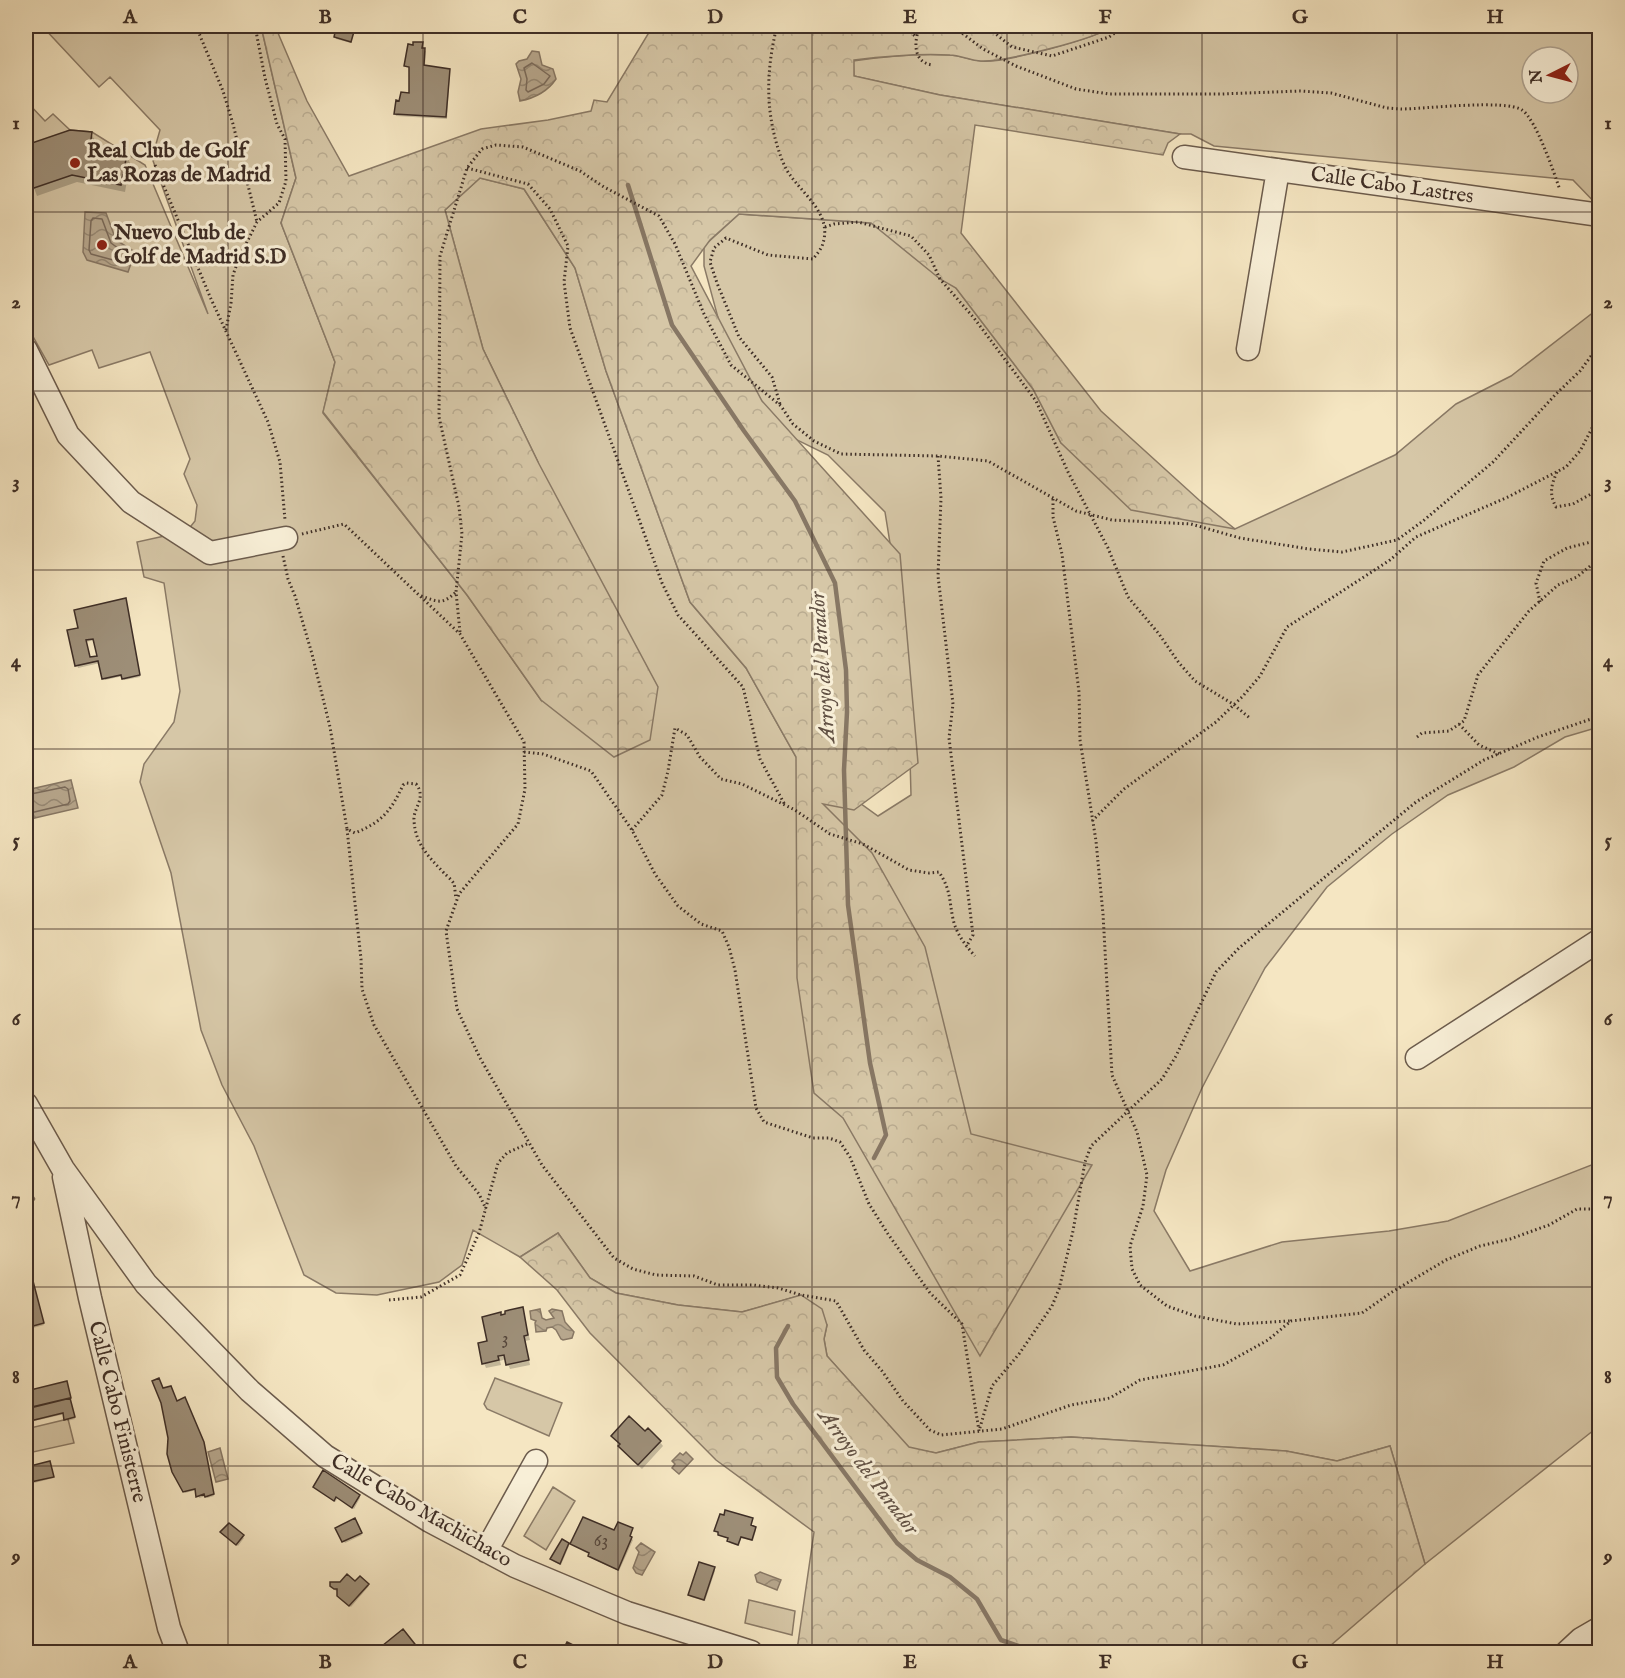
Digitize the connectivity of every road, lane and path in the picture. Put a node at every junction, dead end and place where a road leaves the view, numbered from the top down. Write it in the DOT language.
graph roads {
  1 [pos="196,26"];
  2 [pos="255,26"];
  3 [pos="777,26"];
  4 [pos="903,26"];
  5 [pos="920,26"];
  6 [pos="957,26"];
  7 [pos="986,26"];
  8 [pos="1125,26"];
  9 [pos="915,36"];
  10 [pos="933,65"];
  11 [pos="1184,157"];
  12 [pos="155,165"];
  13 [pos="467,168"];
  14 [pos="1278,170"];
  15 [pos="1569,211"];
  16 [pos="1599,215"];
  17 [pos="257,222"];
  18 [pos="825,227"];
  19 [pos="226,331"];
  20 [pos="1599,344"];
  21 [pos="1248,349"];
  22 [pos="26,350"];
  23 [pos="781,406"];
  24 [pos="1599,413"];
  25 [pos="938,456"];
  26 [pos="1557,471"];
  27 [pos="1599,489"];
  28 [pos="1053,499"];
  29 [pos="1599,507"];
  30 [pos="1089,514"];
  31 [pos="1599,527"];
  32 [pos="286,538"];
  33 [pos="1599,542"];
  34 [pos="1599,554"];
  35 [pos="456,591"];
  36 [pos="419,595"];
  37 [pos="1540,602"];
  38 [pos="460,634"];
  39 [pos="1233,704"];
  40 [pos="1599,716"];
  41 [pos="1251,718"];
  42 [pos="1459,724"];
  43 [pos="1417,737"];
  44 [pos="524,752"];
  45 [pos="1499,754"];
  46 [pos="785,806"];
  47 [pos="1092,821"];
  48 [pos="347,829"];
  49 [pos="632,830"];
  50 [pos="456,900"];
  51 [pos="1599,940"];
  52 [pos="966,947"];
  53 [pos="975,956"];
  54 [pos="1418,1058"];
  55 [pos="26,1104"];
  56 [pos="1128,1111"];
  57 [pos="529,1143"];
  58 [pos="63,1169"];
  59 [pos="486,1209"];
  60 [pos="1599,1209"];
  61 [pos="388,1300"];
  62 [pos="1291,1321"];
  63 [pos="979,1431"];
  64 [pos="536,1461"];
  65 [pos="486,1551"];
  66 [pos="1599,1628"];
  67 [pos="750,1652"];
  68 [pos="178,1653"];
  69 [pos="1567,1653"];
  1 -- 17 [label="path"];
  2 -- 17 [label="path"];
  3 -- 18 [label="path"];
  4 -- 9 [label="path"];
  5 -- 9 [label="path"];
  6 -- 15 [label="path"];
  7 -- 8 [label="path"];
  9 -- 10 [label="path"];
  11 -- 14 [label="street, Calle Cabo Lastres"];
  12 -- 19 [label="path"];
  13 -- 23 [label="path"];
  13 -- 35 [label="path"];
  13 -- 46 [label="path"];
  14 -- 15 [label="street, Calle Cabo Lastres"];
  14 -- 21 [label="street"];
  15 -- 16 [label="street, Calle Cabo Lastres"];
  17 -- 19 [label="path"];
  18 -- 23 [label="path"];
  18 -- 30 [label="path"];
  19 -- 32 [label="path"];
  20 -- 30 [label="path"];
  22 -- 32 [label="street"];
  23 -- 25 [label="path"];
  24 -- 26 [label="path"];
  25 -- 28 [label="path"];
  25 -- 52 [label="path"];
  26 -- 27 [label="path"];
  26 -- 39 [label="path"];
  28 -- 30 [label="path"];
  28 -- 47 [label="path"];
  29 -- 31 [label="path"];
  30 -- 39 [label="path"];
  32 -- 36 [label="path"];
  32 -- 48 [label="path"];
  33 -- 37 [label="path"];
  34 -- 37 [label="path"];
  35 -- 36 [label="path"];
  35 -- 38 [label="path"];
  36 -- 38 [label="path"];
  37 -- 42 [label="path"];
  38 -- 44 [label="path"];
  39 -- 41 [label="path"];
  39 -- 47 [label="path"];
  40 -- 45 [label="path"];
  42 -- 43 [label="path"];
  42 -- 45 [label="path"];
  44 -- 49 [label="path"];
  44 -- 50 [label="path"];
  45 -- 56 [label="path"];
  46 -- 49 [label="path"];
  46 -- 52 [label="path"];
  47 -- 56 [label="path"];
  48 -- 50 [label="path"];
  48 -- 59 [label="path"];
  49 -- 63 [label="path"];
  50 -- 57 [label="path"];
  51 -- 54 [label="street"];
  52 -- 53 [label="path"];
  55 -- 58 [label="street, Calle Cabo Machichaco"];
  56 -- 62 [label="path"];
  56 -- 63 [label="path"];
  57 -- 59 [label="path"];
  57 -- 63 [label="path"];
  58 -- 65 [label="street, Calle Cabo Machichaco"];
  58 -- 68 [label="street, Calle Cabo Finisterre"];
  59 -- 61 [label="path"];
  60 -- 62 [label="path"];
  62 -- 63 [label="path"];
  64 -- 65 [label="street"];
  65 -- 67 [label="street, Calle Cabo Machichaco"];
  66 -- 69 [label="street"];
}
